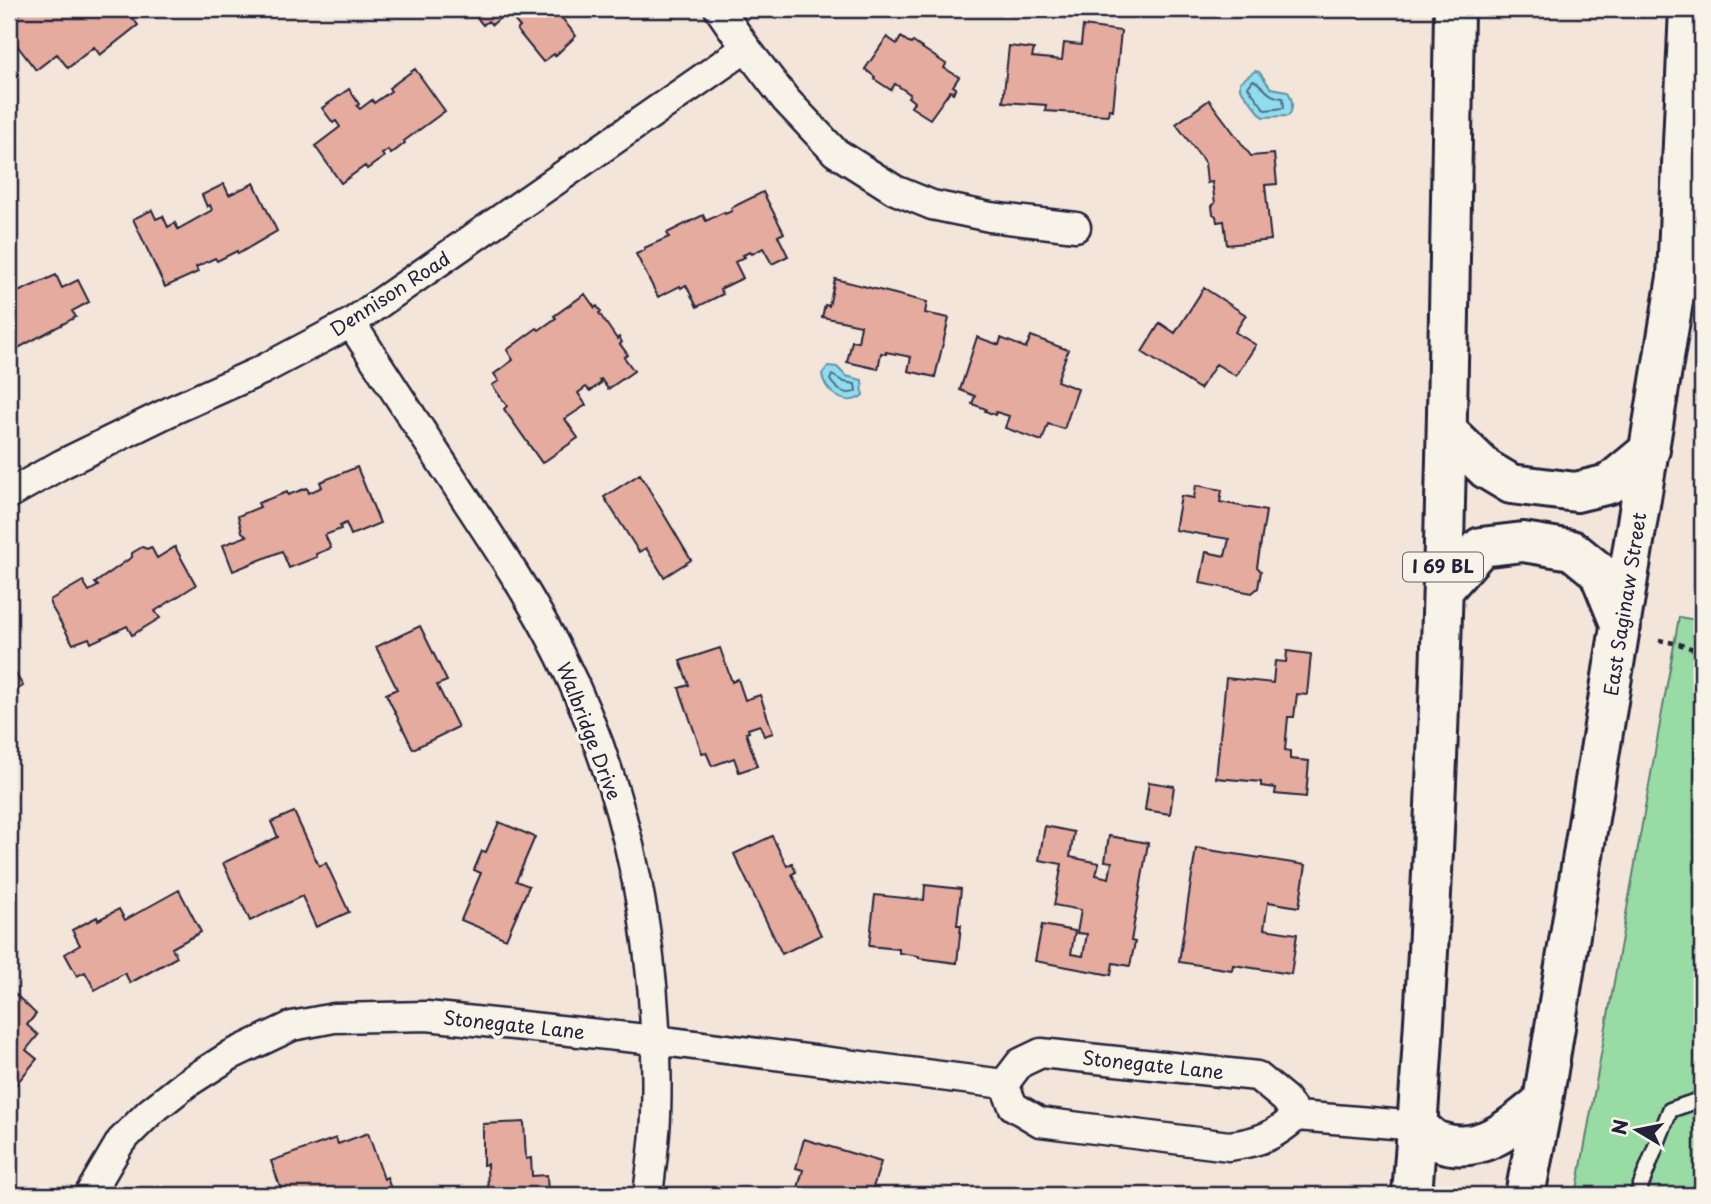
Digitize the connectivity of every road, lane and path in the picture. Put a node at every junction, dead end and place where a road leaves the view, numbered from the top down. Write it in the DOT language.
graph roads {
  1 [pos="719,9"];
  2 [pos="1454,9"];
  3 [pos="1689,9"];
  4 [pos="746,48"];
  5 [pos="1076,227"];
  6 [pos="351,323"];
  7 [pos="1448,432"];
  8 [pos="1650,450"];
  9 [pos="9,494"];
  10 [pos="1443,590"];
  11 [pos="1621,626"];
  12 [pos="1659,640"];
  13 [pos="1702,652"];
  14 [pos="655,1040"];
  15 [pos="1004,1084"];
  16 [pos="1702,1099"];
  17 [pos="1543,1101"];
  18 [pos="1297,1116"];
  19 [pos="1418,1126"];
  20 [pos="89,1195"];
  21 [pos="648,1195"];
  22 [pos="1412,1195"];
  23 [pos="1525,1195"];
  24 [pos="1637,1195"];
  1 -- 4 [label="street"];
  2 -- 7 [label="main road, I 69 BL"];
  3 -- 8 [label="main road, East Saginaw Street"];
  4 -- 5 [label="street"];
  4 -- 6 [label="street, Dennison Road"];
  6 -- 9 [label="street, Dennison Road"];
  6 -- 14 [label="street, Walbridge Drive"];
  7 -- 8 [label="main road"];
  7 -- 10 [label="main road, I 69 BL"];
  8 -- 11 [label="main road, East Saginaw Street"];
  10 -- 11 [label="main road"];
  10 -- 19 [label="main road, I 69 BL"];
  11 -- 17 [label="main road, East Saginaw Street"];
  12 -- 13 [label="path"];
  14 -- 15 [label="street, Stonegate Lane"];
  14 -- 20 [label="street, Stonegate Lane"];
  14 -- 21 [label="street, Walbridge Drive"];
  15 -- 18 [label="street"];
  15 -- 18 [label="street, Stonegate Lane"];
  16 -- 24 [label="lane"];
  17 -- 19 [label="main road"];
  17 -- 23 [label="main road, East Saginaw Street"];
  18 -- 19 [label="street"];
  19 -- 22 [label="main road, I 69 BL"];
}
